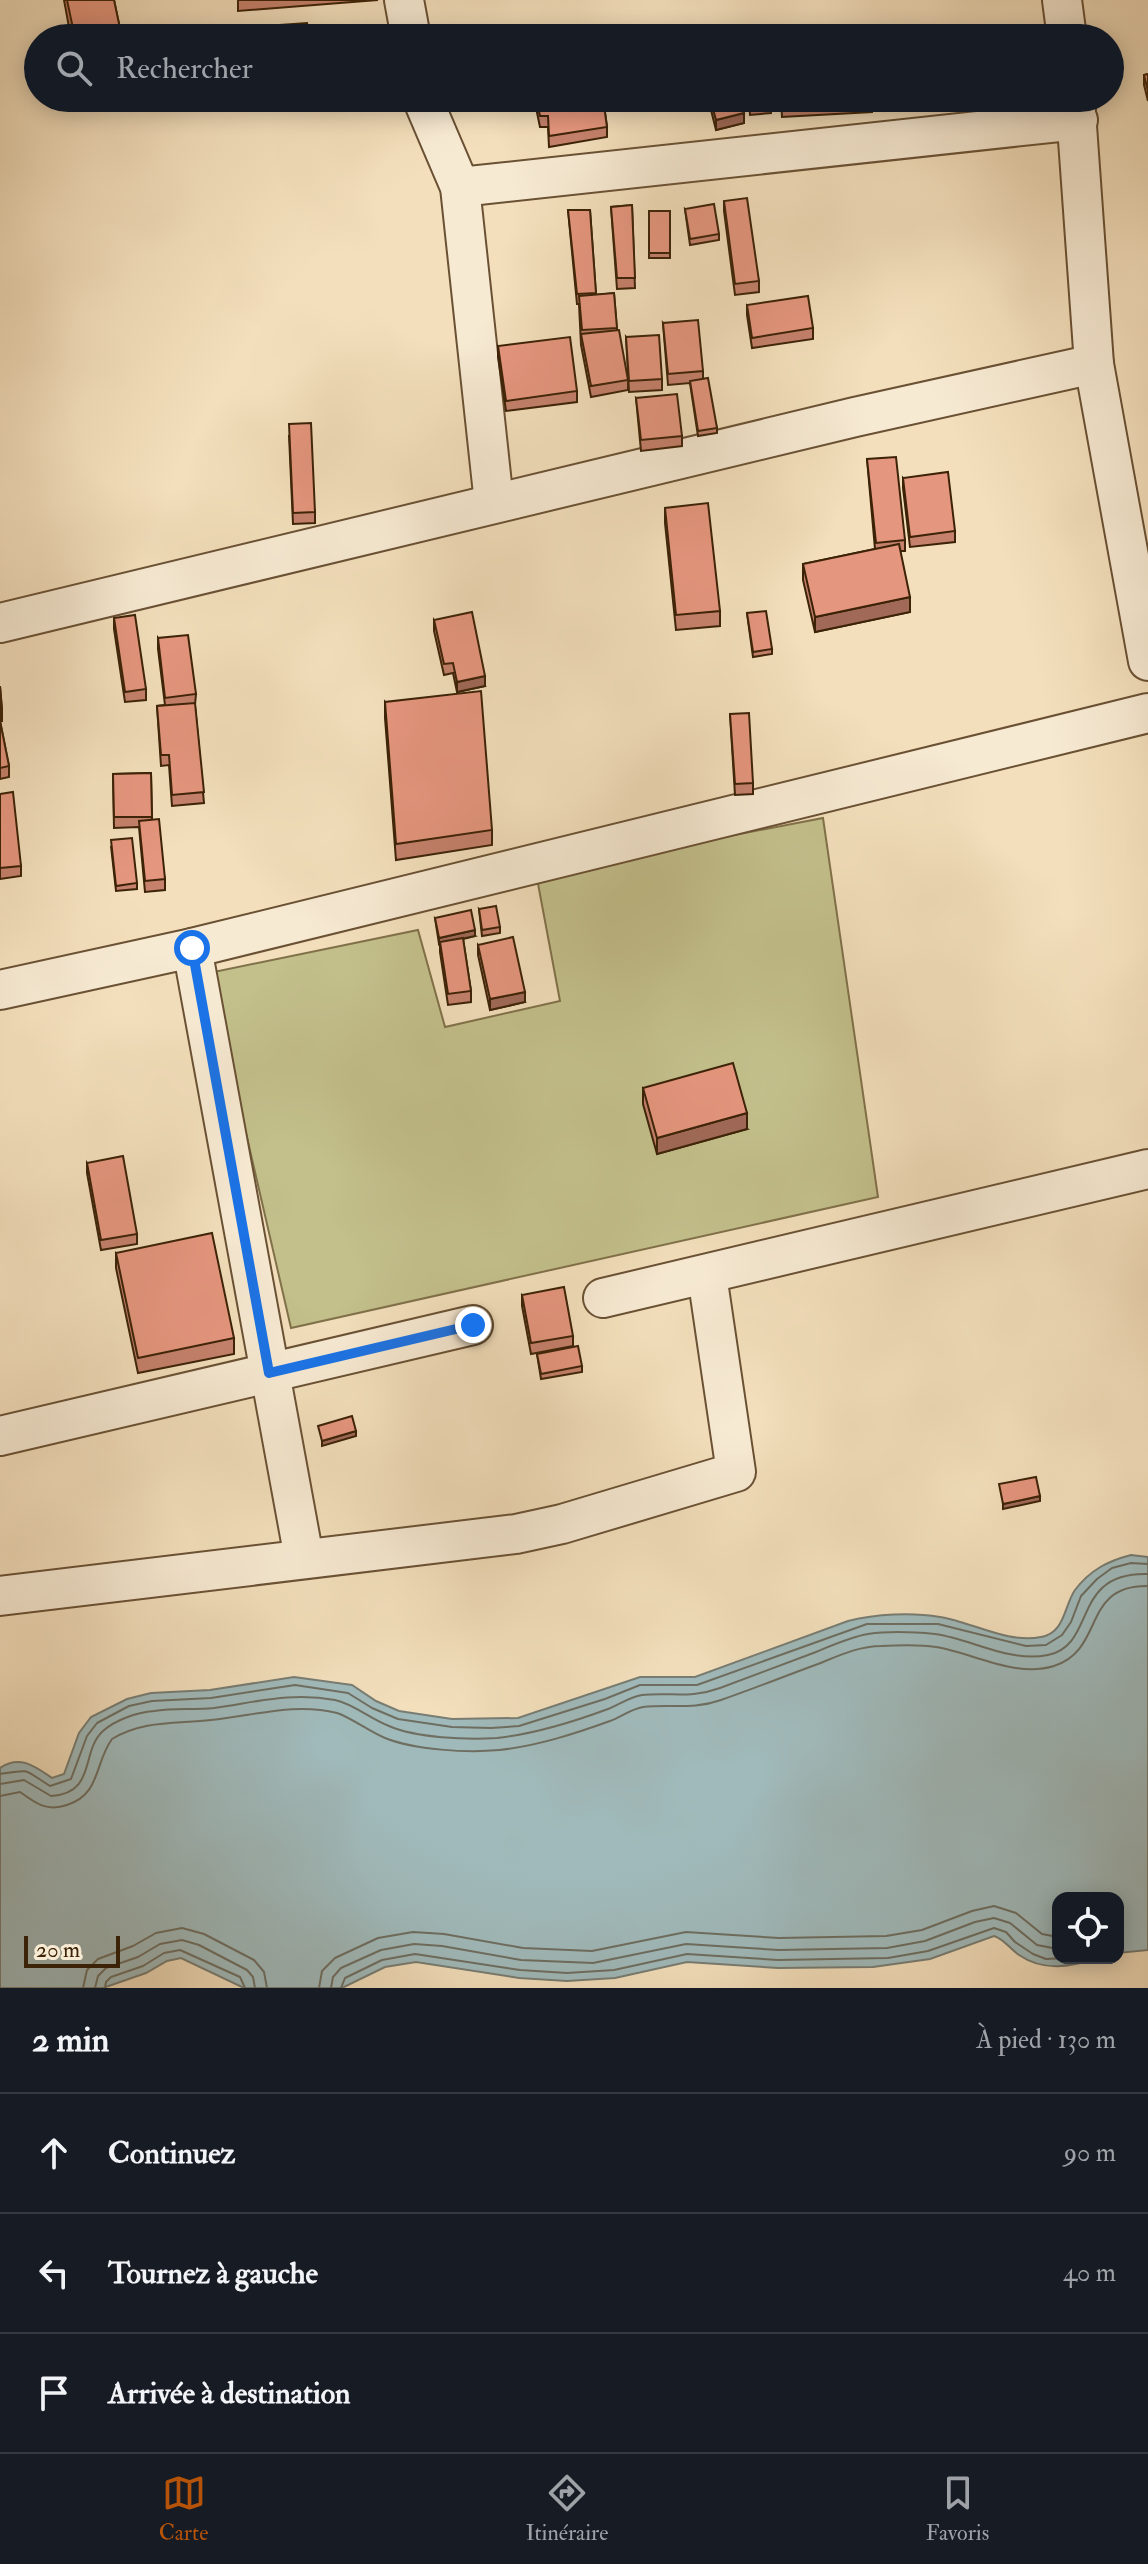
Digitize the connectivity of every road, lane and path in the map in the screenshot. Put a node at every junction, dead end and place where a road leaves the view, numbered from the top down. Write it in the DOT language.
graph roads {
  1 [pos="404,0"];
  2 [pos="1062,0"];
  3 [pos="408,24"];
  4 [pos="1065,24"];
  5 [pos="428,112"];
  6 [pos="1052,112"];
  7 [pos="1076,112"];
  8 [pos="460,187"];
  9 [pos="1094,364"];
  10 [pos="494,503"];
  11 [pos="0,623"];
  12 [pos="1148,661"];
  13 [pos="1148,713"];
  14 [pos="192,948"];
  15 [pos="0,990"];
  16 [pos="1148,1169"];
  17 [pos="707,1275"];
  18 [pos="603,1298"];
  19 [pos="473,1325"];
  20 [pos="269,1373"];
  21 [pos="0,1436"];
  22 [pos="304,1558"];
  23 [pos="0,1596"];
  1 -- 3 [label="street"];
  2 -- 4 [label="street"];
  5 -- 8 [label="street"];
  6 -- 8 [label="street"];
  7 -- 9 [label="street"];
  8 -- 10 [label="street"];
  9 -- 10 [label="street"];
  9 -- 12 [label="street"];
  10 -- 11 [label="street"];
  13 -- 14 [label="street"];
  14 -- 15 [label="street"];
  14 -- 20 [label="street"];
  16 -- 17 [label="street"];
  17 -- 18 [label="street"];
  17 -- 22 [label="street"];
  19 -- 20 [label="street"];
  20 -- 21 [label="street"];
  20 -- 22 [label="street"];
  22 -- 23 [label="street"];
}
